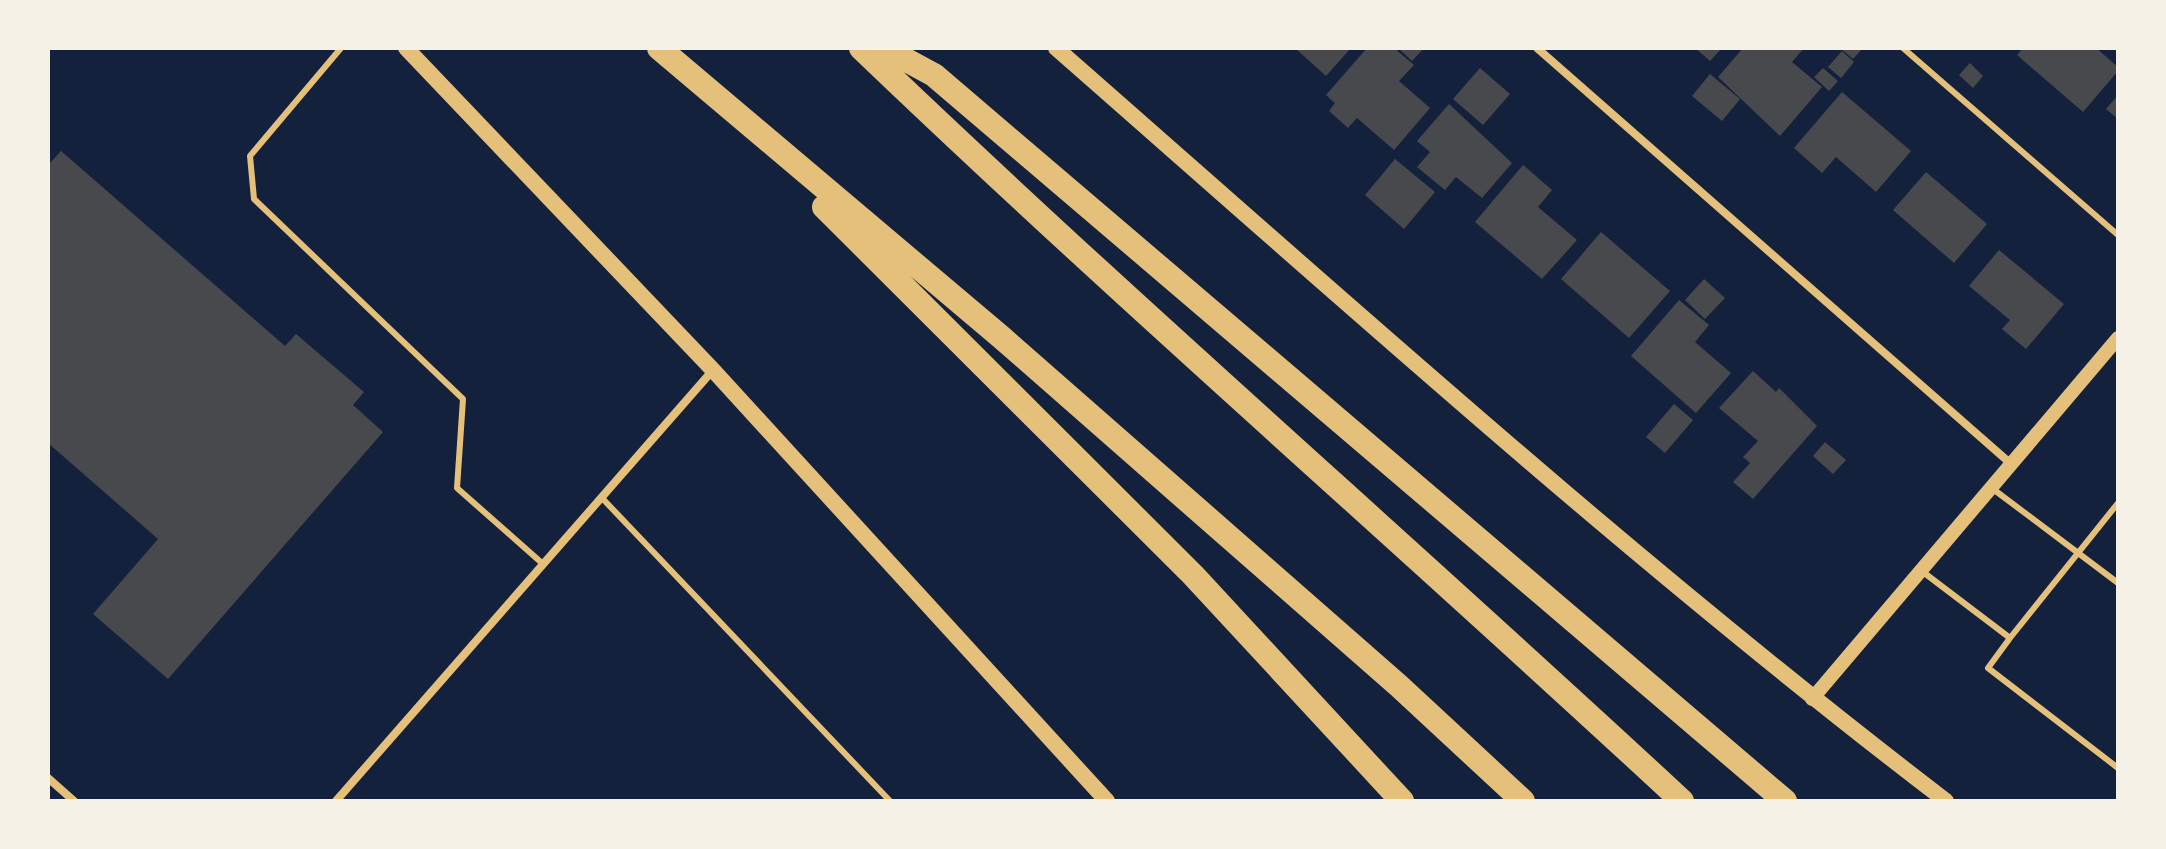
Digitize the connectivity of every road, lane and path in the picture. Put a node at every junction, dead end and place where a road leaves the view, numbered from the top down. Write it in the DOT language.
graph roads {
  1 [pos="341,48"];
  2 [pos="406,48"];
  3 [pos="659,48"];
  4 [pos="861,48"];
  5 [pos="884,48"];
  6 [pos="1056,48"];
  7 [pos="1537,48"];
  8 [pos="1903,48"];
  9 [pos="712,95"];
  10 [pos="2118,235"];
  11 [pos="2118,338"];
  12 [pos="713,370"];
  13 [pos="2010,463"];
  14 [pos="1990,486"];
  15 [pos="602,498"];
  16 [pos="2118,503"];
  17 [pos="2076,552"];
  18 [pos="543,564"];
  19 [pos="1920,570"];
  20 [pos="2118,583"];
  21 [pos="2010,638"];
  22 [pos="1812,699"];
  23 [pos="2118,768"];
  24 [pos="48,778"];
  25 [pos="74,801"];
  26 [pos="336,801"];
  27 [pos="890,801"];
  28 [pos="1107,801"];
  29 [pos="1402,801"];
  30 [pos="1523,801"];
  31 [pos="1682,801"];
  32 [pos="1785,801"];
  33 [pos="1946,801"];
  1 -- 18 [label="lane"];
  2 -- 12 [label="main road"];
  3 -- 9 [label="highway"];
  4 -- 31 [label="highway"];
  5 -- 32 [label="highway"];
  6 -- 22 [label="main road"];
  7 -- 13 [label="street"];
  8 -- 10 [label="lane"];
  9 -- 29 [label="highway"];
  9 -- 30 [label="highway"];
  11 -- 13 [label="street"];
  12 -- 15 [label="street"];
  12 -- 28 [label="main road"];
  13 -- 14 [label="street"];
  14 -- 17 [label="lane"];
  14 -- 19 [label="street"];
  15 -- 18 [label="street"];
  15 -- 27 [label="lane"];
  16 -- 17 [label="lane"];
  17 -- 20 [label="lane"];
  17 -- 21 [label="lane"];
  18 -- 26 [label="street"];
  19 -- 21 [label="lane"];
  19 -- 22 [label="street"];
  21 -- 23 [label="lane"];
  22 -- 33 [label="main road"];
  24 -- 25 [label="street"];
}
